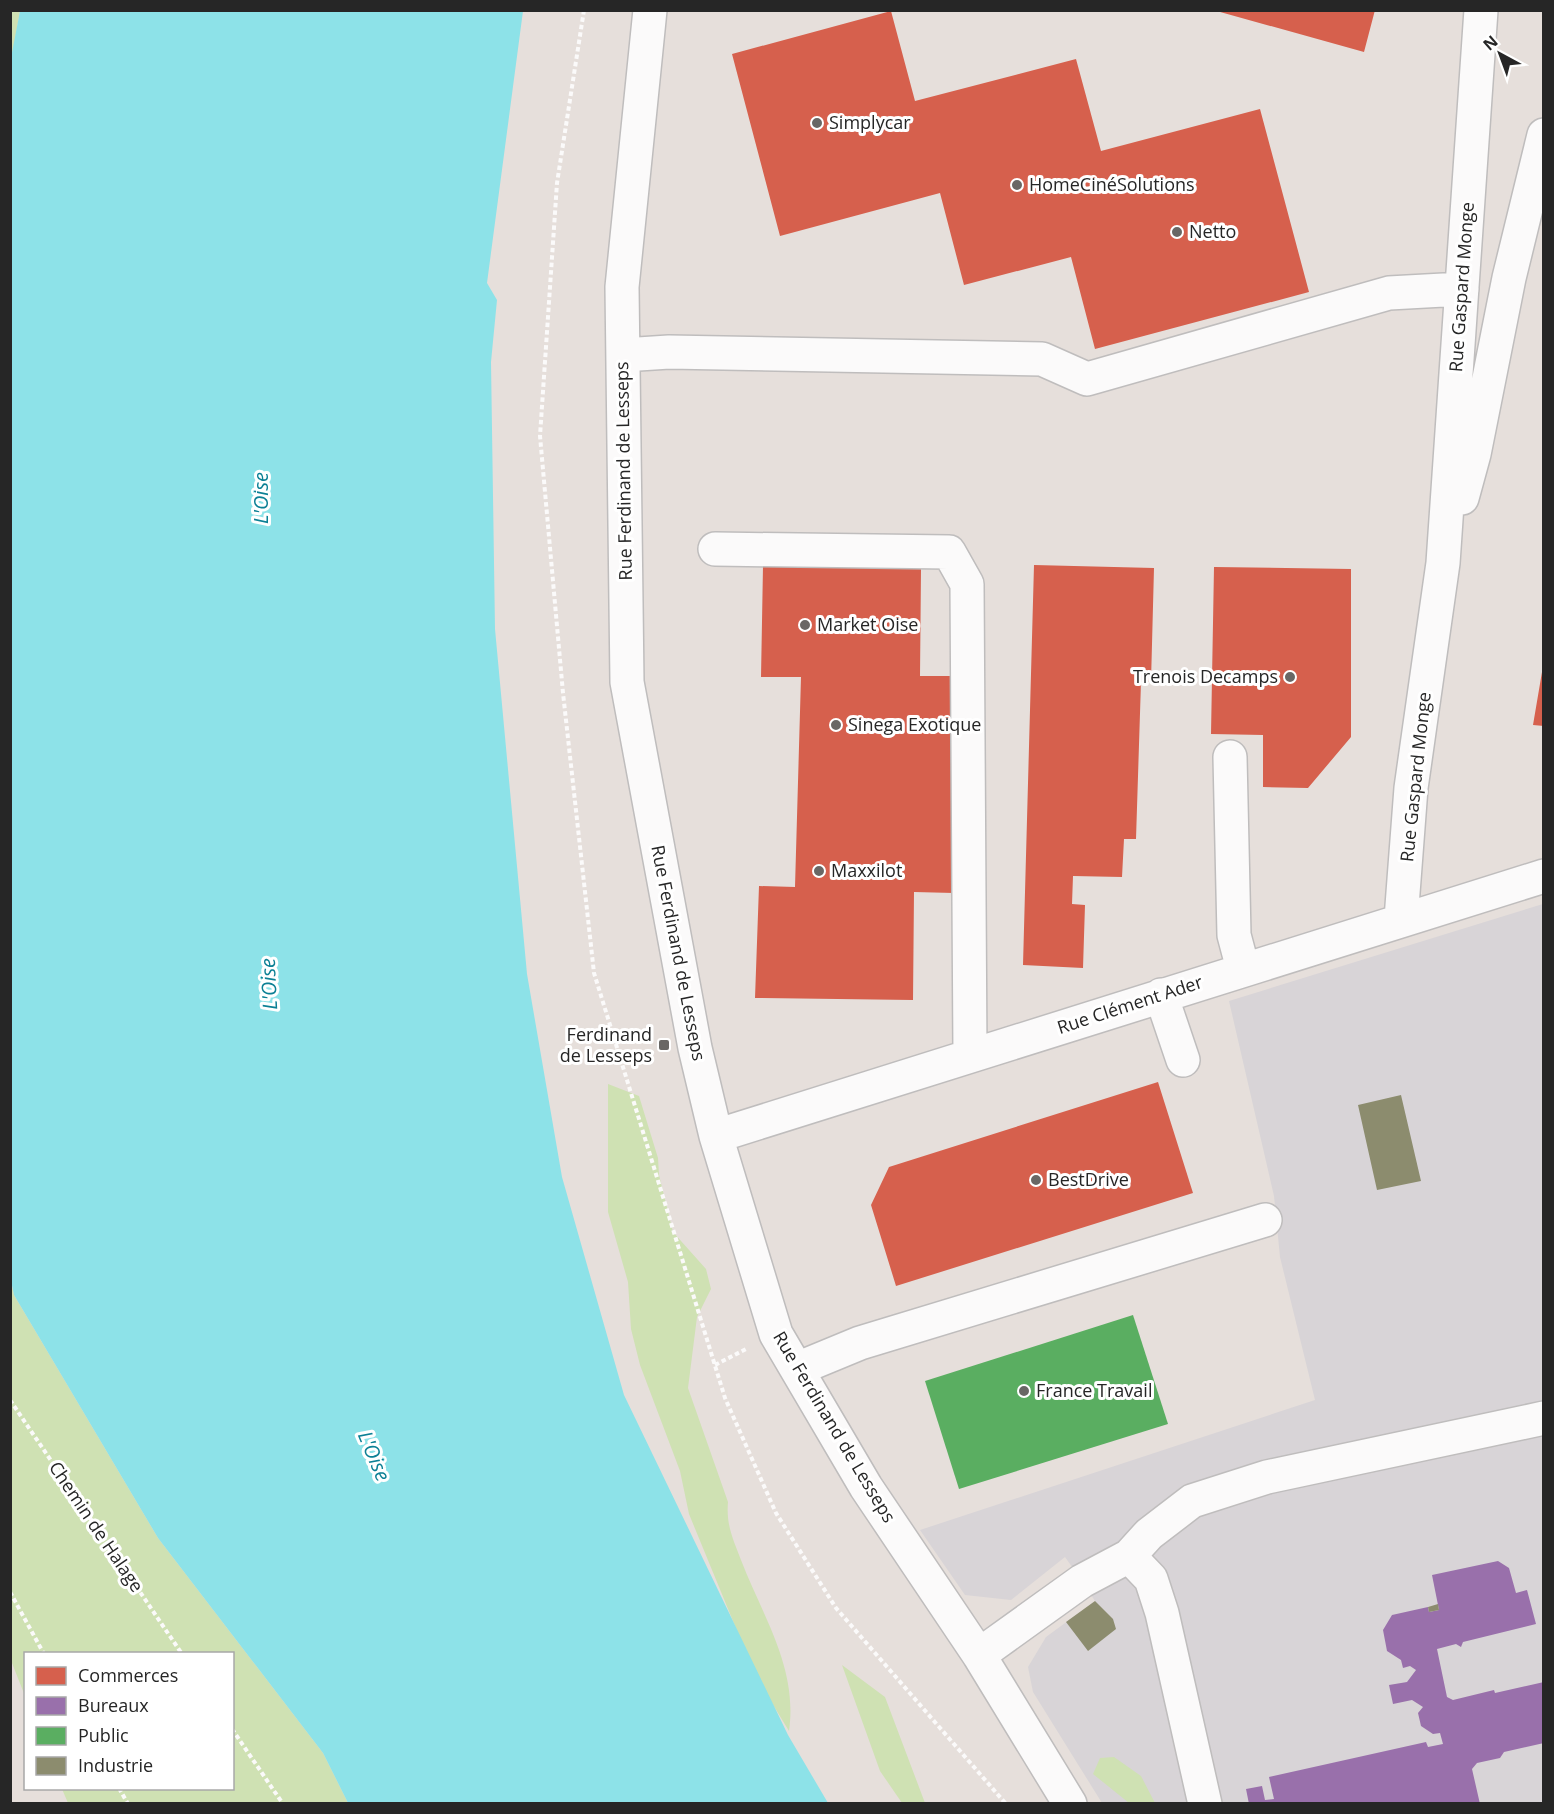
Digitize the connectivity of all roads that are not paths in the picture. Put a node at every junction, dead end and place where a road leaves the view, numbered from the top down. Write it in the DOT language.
graph roads {
  1 [pos="650,10"];
  2 [pos="1480,10"];
  3 [pos="1544,135"];
  4 [pos="1509,278"];
  5 [pos="1462,282"];
  6 [pos="623,355"];
  7 [pos="715,549"];
  8 [pos="1443,563"];
  9 [pos="1230,757"];
  10 [pos="1544,876"];
  11 [pos="1401,919"];
  12 [pos="1243,969"];
  13 [pos="1161,995"];
  14 [pos="970,1055"];
  15 [pos="1183,1060"];
  16 [pos="716,1136"];
  17 [pos="1265,1220"];
  18 [pos="797,1369"];
  19 [pos="1544,1418"];
  20 [pos="1129,1556"];
  21 [pos="980,1655"];
  22 [pos="1070,1803"];
  23 [pos="1205,1803"];
  1 -- 6 [label="street, Rue Ferdinand de Lesseps"];
  2 -- 5 [label="street, Rue Gaspard Monge"];
  3 -- 4 [label="street, Rue Gaspard Monge"];
  4 -- 5 [label="street"];
  4 -- 8 [label="street, Rue Gaspard Monge"];
  5 -- 6 [label="street"];
  5 -- 8 [label="street, Rue Gaspard Monge"];
  6 -- 16 [label="street, Rue Ferdinand de Lesseps"];
  7 -- 14 [label="street"];
  8 -- 11 [label="street, Rue Gaspard Monge"];
  9 -- 12 [label="street"];
  10 -- 11 [label="street, Rue Clément Ader"];
  11 -- 12 [label="street, Rue Clément Ader"];
  12 -- 13 [label="street, Rue Clément Ader"];
  13 -- 14 [label="street, Rue Clément Ader"];
  13 -- 15 [label="street"];
  14 -- 16 [label="street, Rue Clément Ader"];
  16 -- 18 [label="street, Rue Ferdinand de Lesseps"];
  17 -- 18 [label="street"];
  18 -- 21 [label="street, Rue Ferdinand de Lesseps"];
  19 -- 20 [label="street"];
  20 -- 21 [label="street"];
  20 -- 23 [label="street"];
  21 -- 22 [label="street, Rue Ferdinand de Lesseps"];
}
